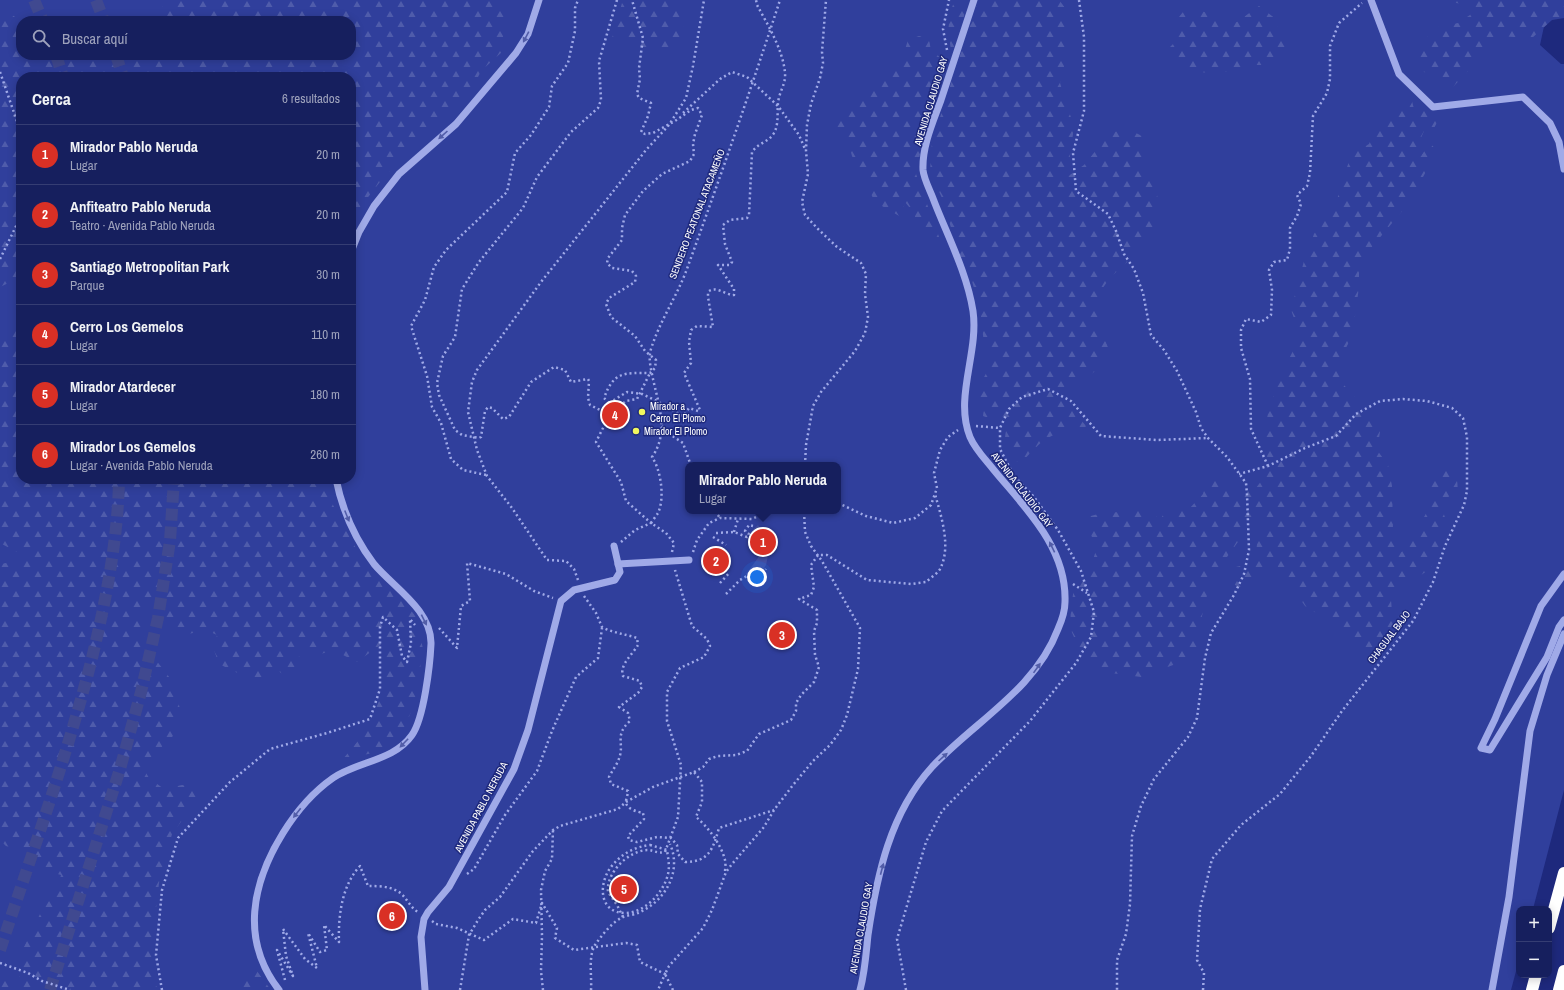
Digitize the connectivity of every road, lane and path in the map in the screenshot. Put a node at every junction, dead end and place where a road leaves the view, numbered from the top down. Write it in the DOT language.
graph roads {
  1 [pos="539,0"];
  2 [pos="578,0"];
  3 [pos="617,0"];
  4 [pos="632,0"];
  5 [pos="704,0"];
  6 [pos="756,0"];
  7 [pos="780,0"];
  8 [pos="826,0"];
  9 [pos="949,0"];
  10 [pos="974,0"];
  11 [pos="1079,0"];
  12 [pos="1366,0"];
  13 [pos="1371,0"];
  14 [pos="770,31"];
  15 [pos="951,69"];
  16 [pos="0,72"];
  17 [pos="752,82"];
  18 [pos="778,106"];
  19 [pos="16,118"];
  20 [pos="675,121"];
  21 [pos="671,123"];
  22 [pos="806,151"];
  23 [pos="1564,169"];
  24 [pos="16,226"];
  25 [pos="356,240"];
  26 [pos="0,260"];
  27 [pos="650,354"];
  28 [pos="650,373"];
  29 [pos="639,393"];
  30 [pos="657,400"];
  31 [pos="609,403"];
  32 [pos="968,425"];
  33 [pos="662,426"];
  34 [pos="474,437"];
  35 [pos="1208,438"];
  36 [pos="690,462"];
  37 [pos="805,462"];
  38 [pos="1268,466"];
  39 [pos="1239,474"];
  40 [pos="487,476"];
  41 [pos="337,484"];
  42 [pos="935,494"];
  43 [pos="841,504"];
  44 [pos="717,514"];
  45 [pos="763,514"];
  46 [pos="804,514"];
  47 [pos="720,518"];
  48 [pos="738,519"];
  49 [pos="651,524"];
  50 [pos="753,526"];
  51 [pos="734,532"];
  52 [pos="716,533"];
  53 [pos="713,537"];
  54 [pos="726,545"];
  55 [pos="614,546"];
  56 [pos="818,555"];
  57 [pos="705,559"];
  58 [pos="723,559"];
  59 [pos="689,560"];
  60 [pos="672,561"];
  61 [pos="618,564"];
  62 [pos="766,569"];
  63 [pos="730,572"];
  64 [pos="1564,574"];
  65 [pos="747,576"];
  66 [pos="1064,578"];
  67 [pos="720,583"];
  68 [pos="753,584"];
  69 [pos="581,588"];
  70 [pos="726,594"];
  71 [pos="1088,594"];
  72 [pos="561,601"];
  73 [pos="1563,620"];
  74 [pos="602,627"];
  75 [pos="1564,634"];
  76 [pos="431,642"];
  77 [pos="694,772"];
  78 [pos="680,778"];
  79 [pos="626,802"];
  80 [pos="774,810"];
  81 [pos="553,830"];
  82 [pos="671,838"];
  83 [pos="715,840"];
  84 [pos="669,843"];
  85 [pos="667,850"];
  86 [pos="1564,874"];
  87 [pos="725,876"];
  88 [pos="464,878"];
  89 [pos="621,912"];
  90 [pos="623,917"];
  91 [pos="1552,917"];
  92 [pos="436,918"];
  93 [pos="431,927"];
  94 [pos="0,963"];
  95 [pos="1564,972"];
  96 [pos="1535,978"];
  97 [pos="70,990"];
  98 [pos="162,990"];
  99 [pos="279,990"];
  100 [pos="425,990"];
  101 [pos="460,990"];
  102 [pos="543,990"];
  103 [pos="591,990"];
  104 [pos="673,990"];
  105 [pos="860,990"];
  106 [pos="1117,990"];
  107 [pos="1203,990"];
  108 [pos="1492,990"];
  109 [pos="1532,990"];
  110 [pos="1559,990"];
  1 -- 25 [label="street, one-way"];
  2 -- 40 [label="path"];
  3 -- 34 [label="path"];
  4 -- 21 [label="path"];
  5 -- 21 [label="path"];
  6 -- 14 [label="path"];
  7 -- 14 [label="path, SENDERO PEATONAL ATACAMEÑO"];
  8 -- 22 [label="path"];
  9 -- 15 [label="path"];
  10 -- 15 [label="street, AVENIDA CLAUDIO GAY"];
  11 -- 35 [label="path"];
  12 -- 38 [label="path"];
  13 -- 23 [label="street"];
  14 -- 17 [label="path, SENDERO PEATONAL ATACAMEÑO"];
  14 -- 18 [label="path"];
  15 -- 32 [label="street, AVENIDA CLAUDIO GAY"];
  16 -- 19 [label="path"];
  17 -- 18 [label="path"];
  17 -- 20 [label="path"];
  17 -- 27 [label="path, SENDERO PEATONAL ATACAMEÑO"];
  18 -- 22 [label="path"];
  18 -- 30 [label="path"];
  20 -- 21 [label="path"];
  20 -- 27 [label="path"];
  21 -- 34 [label="path"];
  22 -- 37 [label="path"];
  24 -- 26 [label="path"];
  27 -- 28 [label="path, SENDERO PEATONAL ATACAMEÑO"];
  27 -- 28 [label="path"];
  28 -- 29 [label="path"];
  28 -- 30 [label="path, SENDERO PEATONAL ATACAMEÑO"];
  28 -- 31 [label="path"];
  29 -- 30 [label="path"];
  29 -- 31 [label="path"];
  29 -- 49 [label="path"];
  30 -- 33 [label="path, SENDERO PEATONAL ATACAMEÑO"];
  31 -- 34 [label="path"];
  32 -- 35 [label="path"];
  32 -- 42 [label="path"];
  66 -- 32 [label="street, AVENIDA CLAUDIO GAY, one-way"];
  33 -- 36 [label="path"];
  33 -- 49 [label="path, SENDERO PEATONAL ATACAMEÑO"];
  34 -- 40 [label="path"];
  35 -- 39 [label="path"];
  38 -- 39 [label="path, CHAGUAL BAJO"];
  38 -- 107 [label="path, CHAGUAL BAJO"];
  39 -- 106 [label="path"];
  40 -- 69 [label="path"];
  41 -- 76 [label="street, one-way"];
  42 -- 43 [label="path"];
  42 -- 56 [label="path"];
  44 -- 47 [label="path"];
  45 -- 48 [label="path"];
  46 -- 56 [label="path"];
  47 -- 48 [label="path"];
  47 -- 59 [label="path"];
  48 -- 51 [label="path"];
  49 -- 55 [label="path"];
  49 -- 60 [label="path"];
  50 -- 51 [label="path"];
  51 -- 52 [label="path"];
  53 -- 54 [label="path"];
  55 -- 61 [label="street"];
  56 -- 77 [label="path"];
  56 -- 80 [label="path"];
  57 -- 58 [label="path"];
  59 -- 60 [label="street"];
  60 -- 61 [label="street"];
  60 -- 78 [label="path"];
  61 -- 69 [label="street"];
  62 -- 68 [label="path"];
  63 -- 67 [label="path"];
  64 -- 73 [label="street"];
  65 -- 70 [label="path"];
  66 -- 71 [label="path"];
  105 -- 66 [label="street, AVENIDA CLAUDIO GAY, one-way"];
  69 -- 72 [label="street"];
  69 -- 74 [label="path"];
  72 -- 76 [label="path"];
  72 -- 100 [label="street, AVENIDA PABLO NERUDA"];
  74 -- 79 [label="path"];
  74 -- 88 [label="path"];
  75 -- 108 [label="street"];
  76 -- 98 [label="path"];
  76 -- 99 [label="street, one-way"];
  77 -- 78 [label="path"];
  77 -- 83 [label="path"];
  78 -- 79 [label="path"];
  78 -- 82 [label="path"];
  79 -- 81 [label="path"];
  79 -- 82 [label="path"];
  80 -- 83 [label="path"];
  80 -- 87 [label="path"];
  81 -- 101 [label="path"];
  81 -- 102 [label="path"];
  82 -- 83 [label="path"];
  82 -- 84 [label="path"];
  83 -- 87 [label="path"];
  84 -- 85 [label="path"];
  84 -- 90 [label="path"];
  85 -- 89 [label="path"];
  85 -- 89 [label="path"];
  85 -- 89 [label="path"];
  86 -- 91 [label="highway"];
  87 -- 104 [label="path"];
  89 -- 90 [label="path"];
  90 -- 103 [label="path"];
  92 -- 93 [label="path"];
  94 -- 97 [label="path"];
  95 -- 110 [label="highway"];
  96 -- 109 [label="highway"];
}
